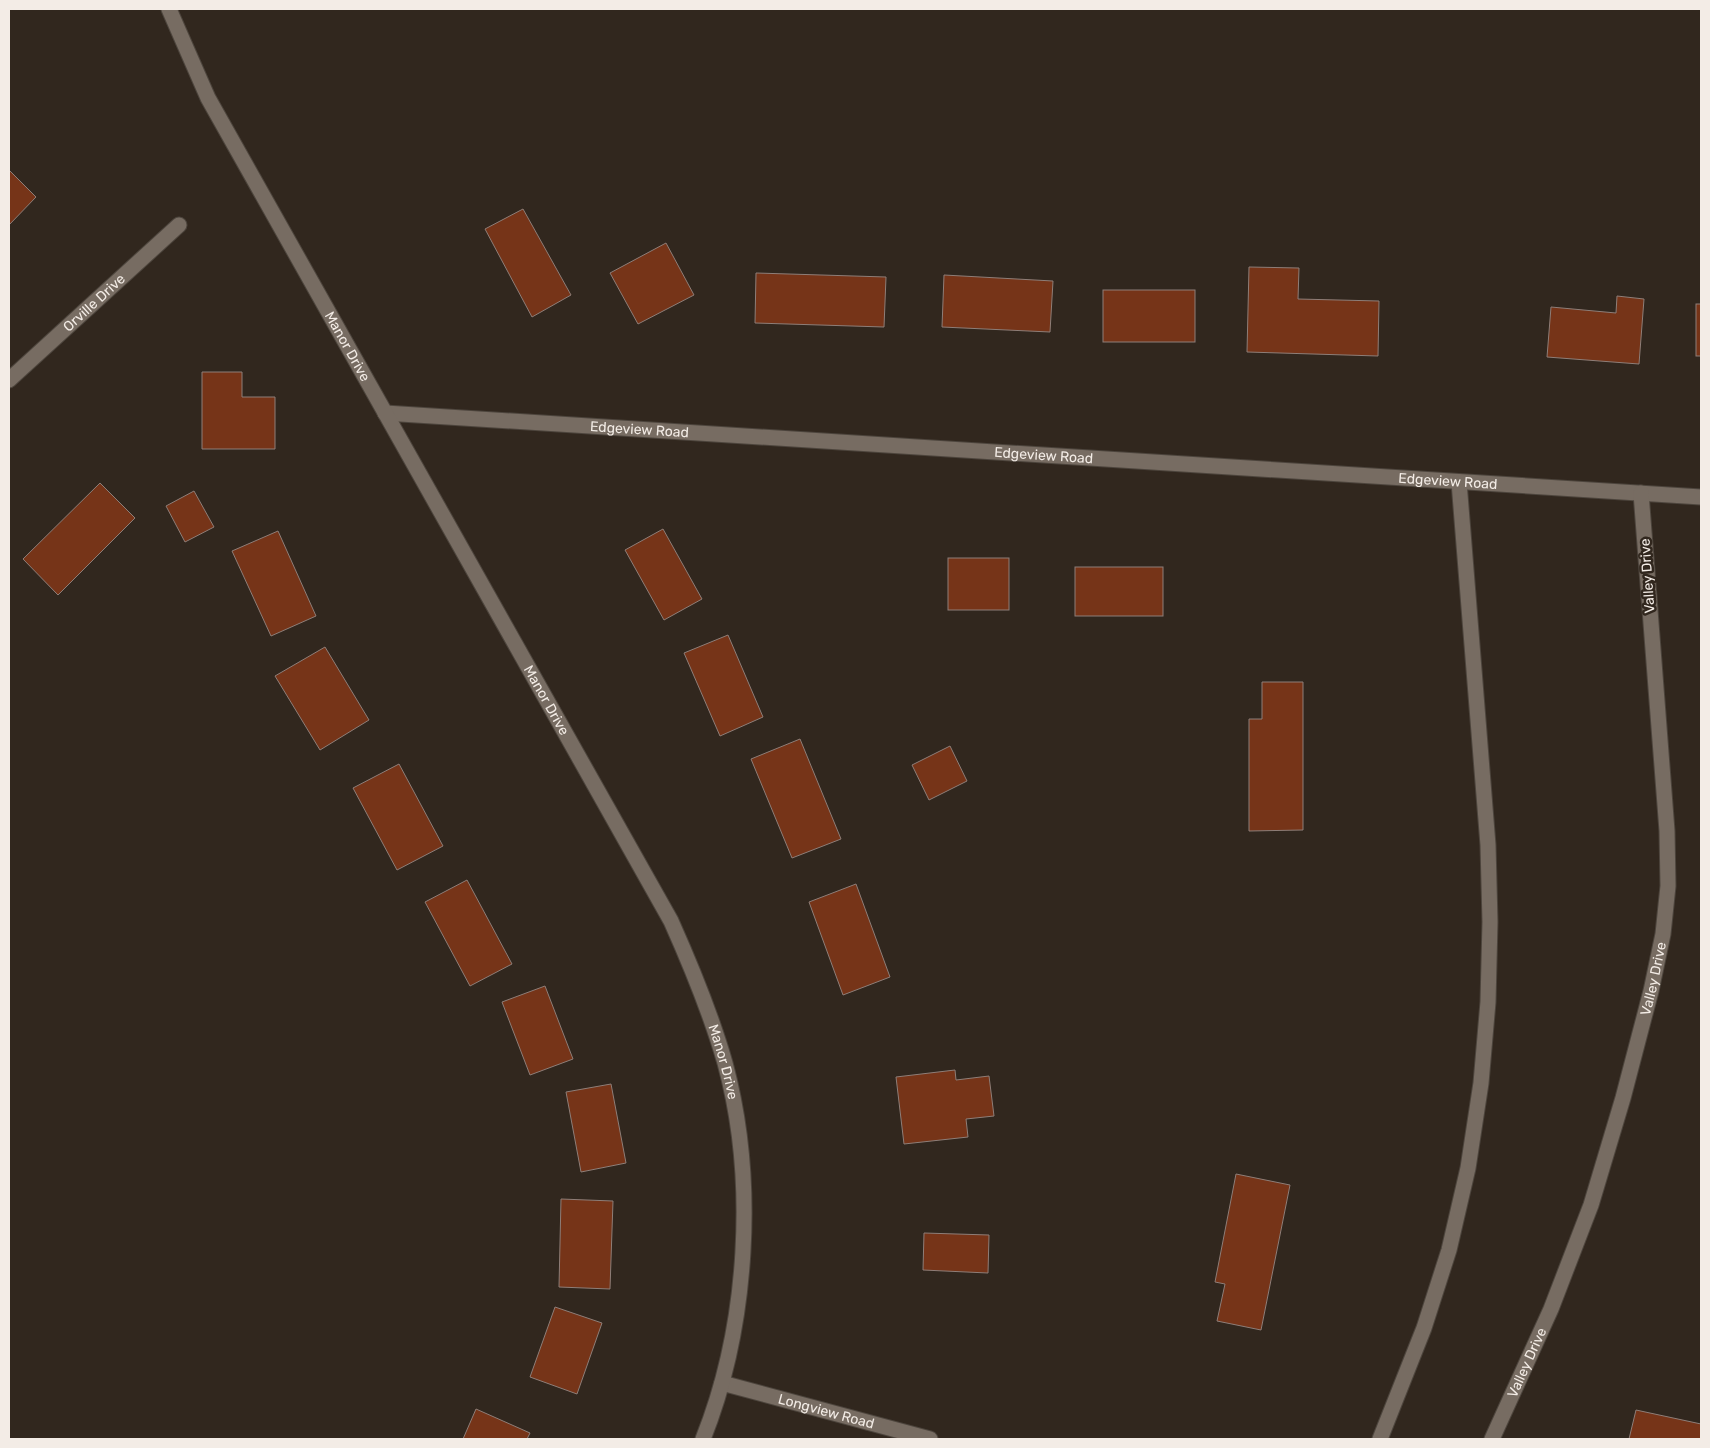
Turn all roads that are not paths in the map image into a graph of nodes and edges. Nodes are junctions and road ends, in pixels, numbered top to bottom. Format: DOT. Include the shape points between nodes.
graph roads {
  1 [pos="169,9"];
  2 [pos="179,225"];
  3 [pos="9,380"];
  4 [pos="385,413"];
  5 [pos="1459,482"];
  6 [pos="1640,493"];
  7 [pos="1701,497"];
  8 [pos="722,1383"];
  9 [pos="703,1439"];
  10 [pos="930,1439"];
  11 [pos="1380,1439"];
  12 [pos="1492,1439"];
  1 -- 4 [label="street, Manor Drive" via="208,98"];
  2 -- 3 [label="street, Orville Drive"];
  4 -- 5 [label="street, Edgeview Road"];
  4 -- 8 [label="street, Manor Drive" via="671,921 712,1021 736,1114 744,1204 739,1298"];
  5 -- 6 [label="street, Edgeview Road"];
  5 -- 11 [label="street" via="1488,845 1490,922 1483,1065 1468,1168 1450,1250 1424,1328"];
  6 -- 7 [label="street, Edgeview Road"];
  6 -- 12 [label="street, Valley Drive" via="1667,831 1668,886 1663,934 1623,1098 1591,1205 1551,1309"];
  8 -- 9 [label="street, Manor Drive"];
  8 -- 10 [label="street, Longview Road"];
}
